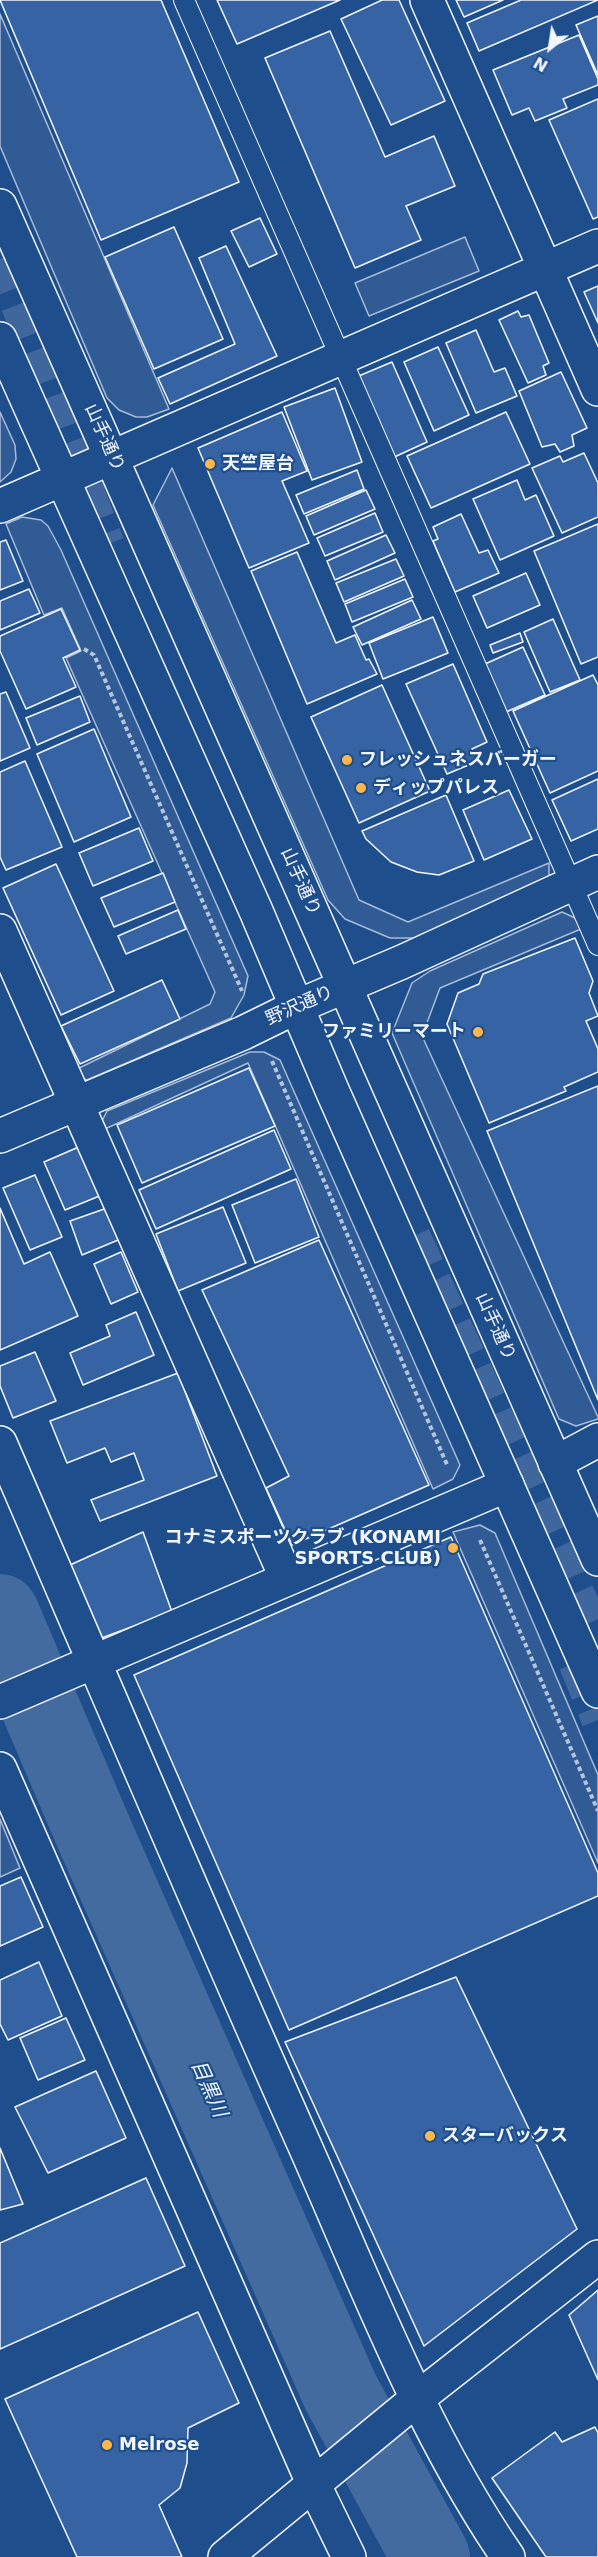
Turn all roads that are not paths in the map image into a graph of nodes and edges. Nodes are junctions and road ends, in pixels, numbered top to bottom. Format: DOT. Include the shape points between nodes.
graph roads {
  1 [pos="184,0"];
  2 [pos="427,0"];
  3 [pos="0,206"];
  4 [pos="598,246"];
  5 [pos="545,269"];
  6 [pos="0,339"];
  7 [pos="340,358"];
  8 [pos="598,389"];
  9 [pos="113,458"];
  10 [pos="61,480"];
  11 [pos="0,507"];
  12 [pos="584,878"];
  13 [pos="0,931"];
  14 [pos="598,945"];
  15 [pos="346,986"];
  16 [pos="296,1007"];
  17 [pos="78,1104"];
  18 [pos="0,1136"];
  19 [pos="598,1440"];
  20 [pos="0,1443"];
  21 [pos="555,1463"];
  22 [pos="507,1485"];
  23 [pos="598,1559"];
  24 [pos="286,1579"];
  25 [pos="87,1666"];
  26 [pos="598,1691"];
  27 [pos="0,1702"];
  28 [pos="0,1769"];
  29 [pos="598,2257"];
  30 [pos="412,2403"];
  31 [pos="320,2478"];
  32 [pos="225,2557"];
  33 [pos="349,2557"];
  34 [pos="508,2557"];
  1 -- 7 [label="lane"];
  2 -- 5 [label="street"];
  3 -- 9 [label="street, 山手通り"];
  4 -- 5 [label="street"];
  5 -- 7 [label="street"];
  5 -- 8 [label="street"];
  6 -- 10 [label="street"];
  7 -- 9 [label="street"];
  7 -- 12 [label="lane"];
  9 -- 10 [label="street"];
  9 -- 15 [label="street, 山手通り"];
  10 -- 11 [label="street"];
  10 -- 16 [label="street"];
  12 -- 14 [label="lane"];
  12 -- 15 [label="street, 野沢通り"];
  13 -- 17 [label="street"];
  15 -- 16 [label="street, 野沢通り"];
  15 -- 21 [label="street, 山手通り"];
  16 -- 17 [label="street, 野沢通り"];
  16 -- 22 [label="street"];
  17 -- 18 [label="street, 野沢通り"];
  17 -- 24 [label="street"];
  19 -- 21 [label="street"];
  20 -- 25 [label="street"];
  21 -- 23 [label="street, 山手通り"];
  22 -- 24 [label="street"];
  22 -- 26 [label="street"];
  24 -- 25 [label="street"];
  25 -- 27 [label="street"];
  25 -- 30 [label="street" via="226,1969"];
  28 -- 31 [label="street"];
  29 -- 30 [label="street"];
  30 -- 31 [label="street"];
  30 -- 34 [label="street"];
  31 -- 32 [label="street"];
  31 -- 33 [label="street"];
}
